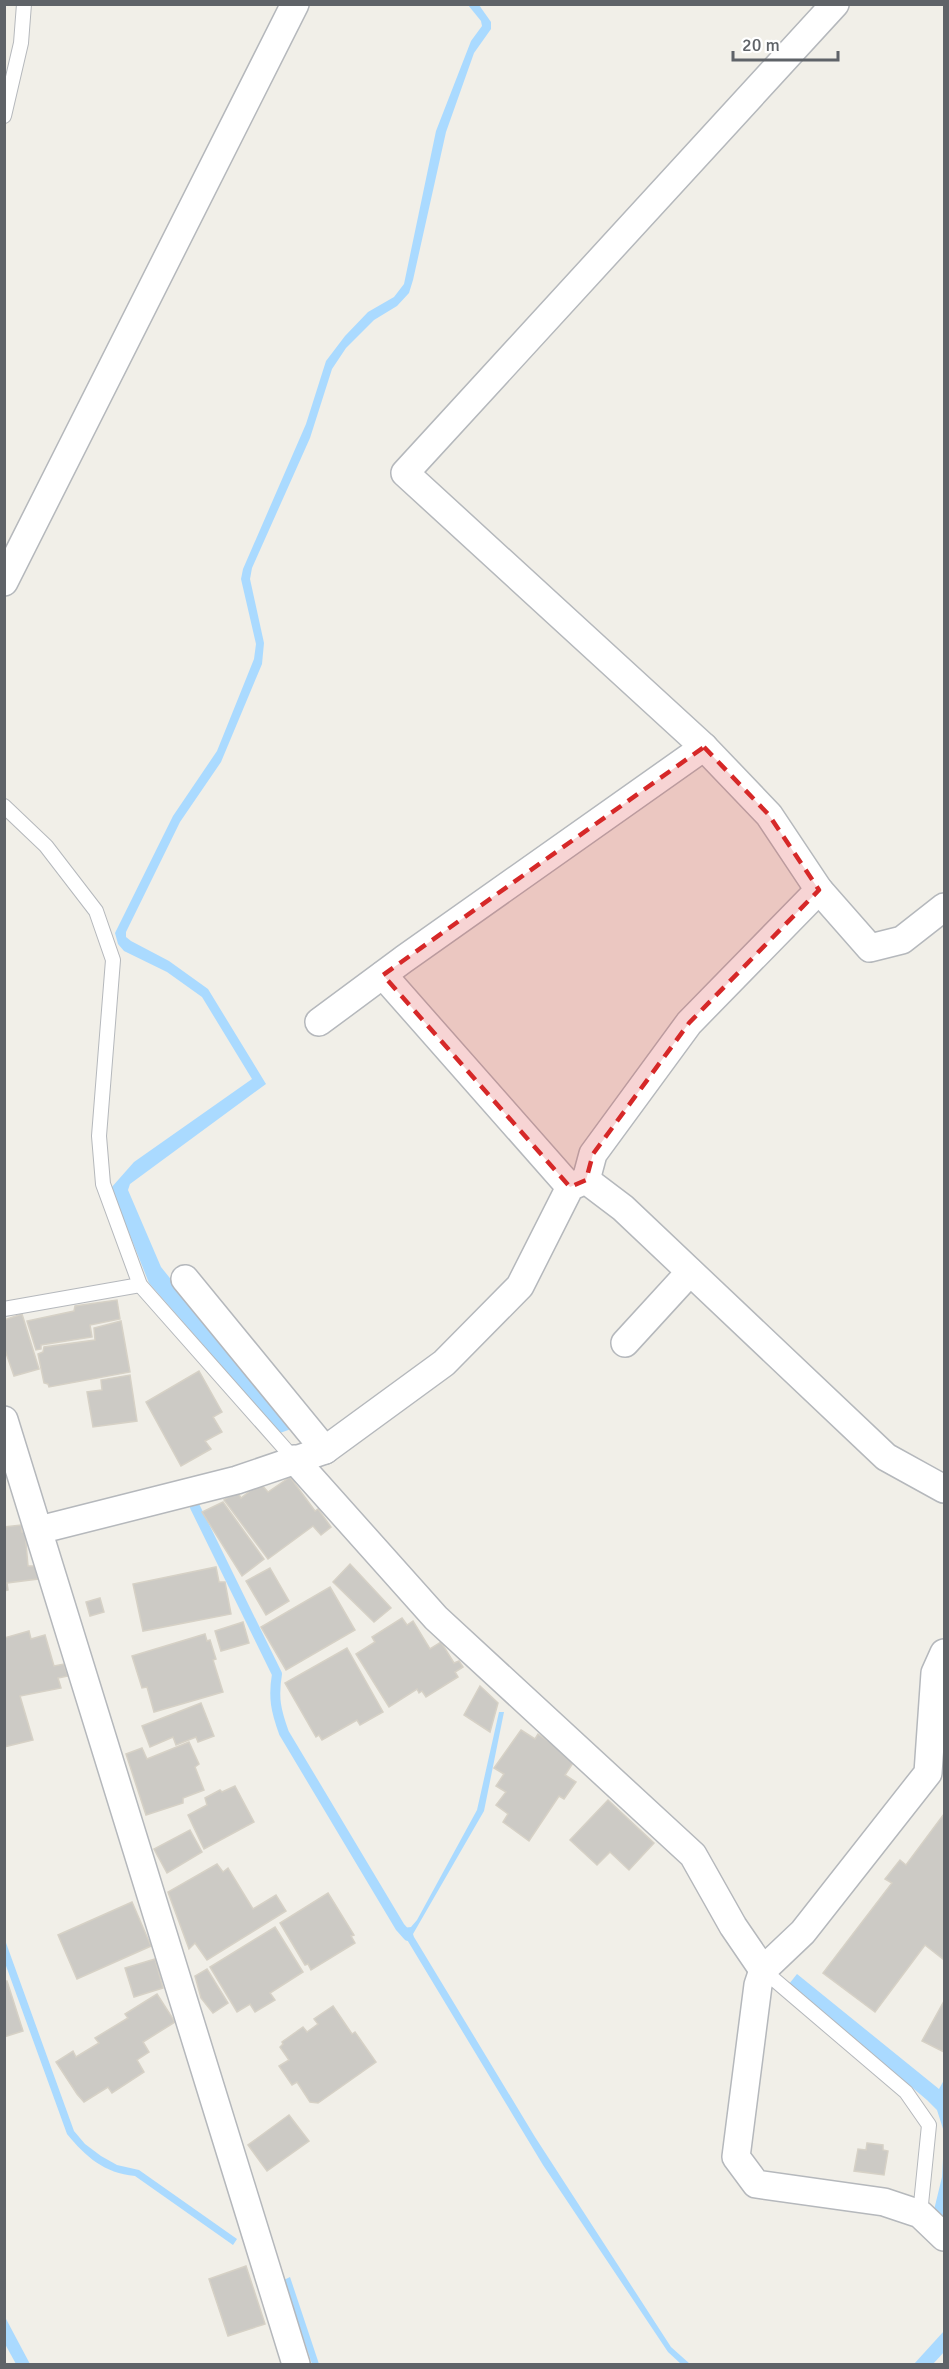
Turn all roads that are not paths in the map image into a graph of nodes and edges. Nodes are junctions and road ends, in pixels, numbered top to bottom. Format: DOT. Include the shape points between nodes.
graph roads {
  1 [pos="24,4"];
  2 [pos="295,4"];
  3 [pos="835,4"];
  4 [pos="4,116"];
  5 [pos="4,582"];
  6 [pos="704,747"];
  7 [pos="4,806"];
  8 [pos="819,890"];
  9 [pos="945,907"];
  10 [pos="383,975"];
  11 [pos="319,1022"];
  12 [pos="578,1184"];
  13 [pos="690,1272"];
  14 [pos="185,1279"];
  15 [pos="140,1285"];
  16 [pos="4,1309"];
  17 [pos="625,1343"];
  18 [pos="4,1420"];
  19 [pos="325,1450"];
  20 [pos="294,1459"];
  21 [pos="945,1489"];
  22 [pos="39,1530"];
  23 [pos="945,1653"];
  24 [pos="763,1970"];
  25 [pos="920,2214"];
  26 [pos="945,2238"];
  27 [pos="296,2364"];
  1 -- 4 [label="lane" via="21,43"];
  2 -- 5 [label="street"];
  3 -- 6 [label="street" via="405,473"];
  6 -- 8 [label="street" via="769,815"];
  6 -- 10 [label="street"];
  7 -- 15 [label="lane" via="46,846 96,911 113,960 99,1136 103,1184"];
  8 -- 9 [label="street" via="870,948 902,940"];
  8 -- 12 [label="street" via="689,1023 593,1154"];
  10 -- 11 [label="street"];
  10 -- 12 [label="street"];
  12 -- 13 [label="street" via="623,1208"];
  12 -- 19 [label="street" via="520,1286 444,1363"];
  13 -- 17 [label="street"];
  13 -- 21 [label="street" via="886,1457"];
  14 -- 19 [label="street"];
  15 -- 16 [label="lane"];
  15 -- 20 [label="lane"];
  18 -- 22 [label="street"];
  19 -- 20 [label="street"];
  20 -- 22 [label="street" via="237,1480"];
  20 -- 24 [label="street" via="436,1618 693,1855"];
  22 -- 27 [label="street"];
  23 -- 24 [label="street" via="935,1672 928,1773 803,1932"];
  24 -- 25 [label="lane" via="906,2092 929,2125"];
  24 -- 25 [label="street" via="736,2157 756,2184 884,2202"];
  25 -- 26 [label="street"];
}
